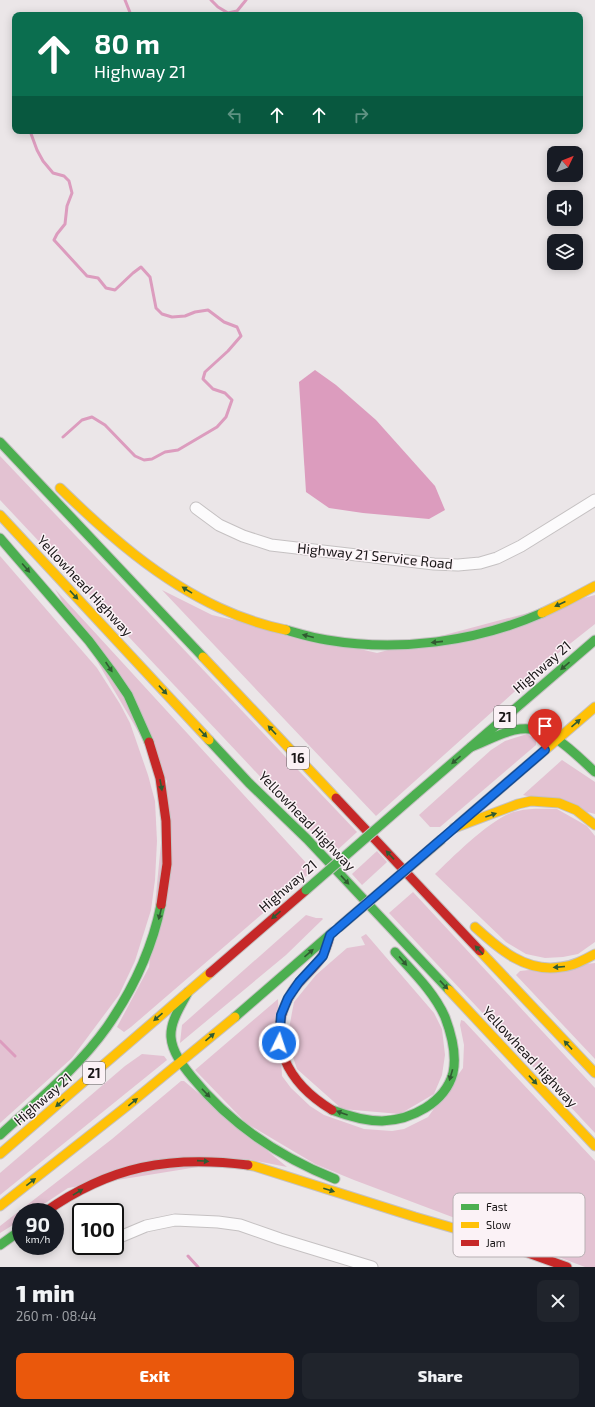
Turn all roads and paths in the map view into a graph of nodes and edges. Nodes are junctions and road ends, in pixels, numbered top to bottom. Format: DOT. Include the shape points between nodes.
graph roads {
  1 [pos="0,442"];
  2 [pos="53,481"];
  3 [pos="595,500"];
  4 [pos="196,508"];
  5 [pos="0,515"];
  6 [pos="0,538"];
  7 [pos="595,586"];
  8 [pos="595,640"];
  9 [pos="595,707"];
  10 [pos="556,740"];
  11 [pos="471,747"];
  12 [pos="595,772"];
  13 [pos="249,782"];
  14 [pos="595,825"];
  15 [pos="454,828"];
  16 [pos="337,884"];
  17 [pos="422,889"];
  18 [pos="435,892"];
  19 [pos="352,902"];
  20 [pos="368,920"];
  21 [pos="470,922"];
  22 [pos="330,935"];
  23 [pos="388,944"];
  24 [pos="595,954"];
  25 [pos="188,992"];
  26 [pos="181,1063"];
  27 [pos="595,1073"];
  28 [pos="0,1135"];
  29 [pos="595,1146"];
  30 [pos="0,1154"];
  31 [pos="342,1182"];
  32 [pos="387,1198"];
  33 [pos="60,1203"];
  34 [pos="0,1206"];
  35 [pos="453,1225"];
  36 [pos="453,1227"];
  37 [pos="124,1235"];
  38 [pos="12,1236"];
  39 [pos="0,1245"];
  40 [pos="540,1257"];
  41 [pos="372,1267"];
  42 [pos="567,1267"];
  17 -- 1 [label="main road, 16, one-way"];
  7 -- 2 [label="main road, one-way" via="533,617 445,641 378,645 326,640 256,622 200,598 159,572 124,545"];
  3 -- 4 [label="street, Highway 21 Service Road" via="497,558 458,565 272,545 219,525"];
  5 -- 13 [label="main road, Yellowhead Highway, one-way"];
  6 -- 28 [label="main road, one-way" via="82,632 128,696 152,749 160,778 168,843 166,880 160,914 148,953 134,985 107,1027 88,1050"];
  8 -- 11 [label="main road, Highway 21 / 21, one-way"];
  10 -- 9 [label="main road, one-way"];
  10 -- 11 [label="main road" via="534,729 520,729"];
  10 -- 12 [label="main road"];
  10 -- 15 [label="main road"];
  11 -- 25 [label="main road, Highway 21 / 21, one-way, bridge"];
  13 -- 16 [label="main road"];
  13 -- 29 [label="main road, Yellowhead Highway, one-way" via="307,839"];
  15 -- 14 [label="main road, one-way" via="531,801 559,803 576,810"];
  15 -- 22 [label="main road, bridge"];
  17 -- 18 [label="main road"];
  27 -- 17 [label="main road, 16, one-way"];
  19 -- 20 [label="main road"];
  24 -- 21 [label="main road, one-way" via="568,966 533,967 493,945"];
  23 -- 22 [label="main road, one-way" via="441,1009 448,1027 454,1063 451,1078 442,1093 425,1108 396,1120 372,1121 358,1119 320,1102 299,1083 281,1054 281,1015 299,982 323,956"];
  26 -- 22 [label="main road, one-way"];
  25 -- 26 [label="main road" via="174,1019 171,1038"];
  25 -- 30 [label="main road, Highway 21 / 21, one-way"];
  26 -- 31 [label="main road, one-way" via="212,1100 246,1128 294,1161"];
  34 -- 26 [label="main road, one-way"];
  32 -- 35 [label="main road"];
  33 -- 36 [label="main road, one-way" via="106,1178 148,1166 192,1161 254,1166"];
  37 -- 41 [label="street" via="146,1226 175,1220 218,1222 240,1225"];
  38 -- 39 [label="main road"];
  40 -- 42 [label="main road"];
}
